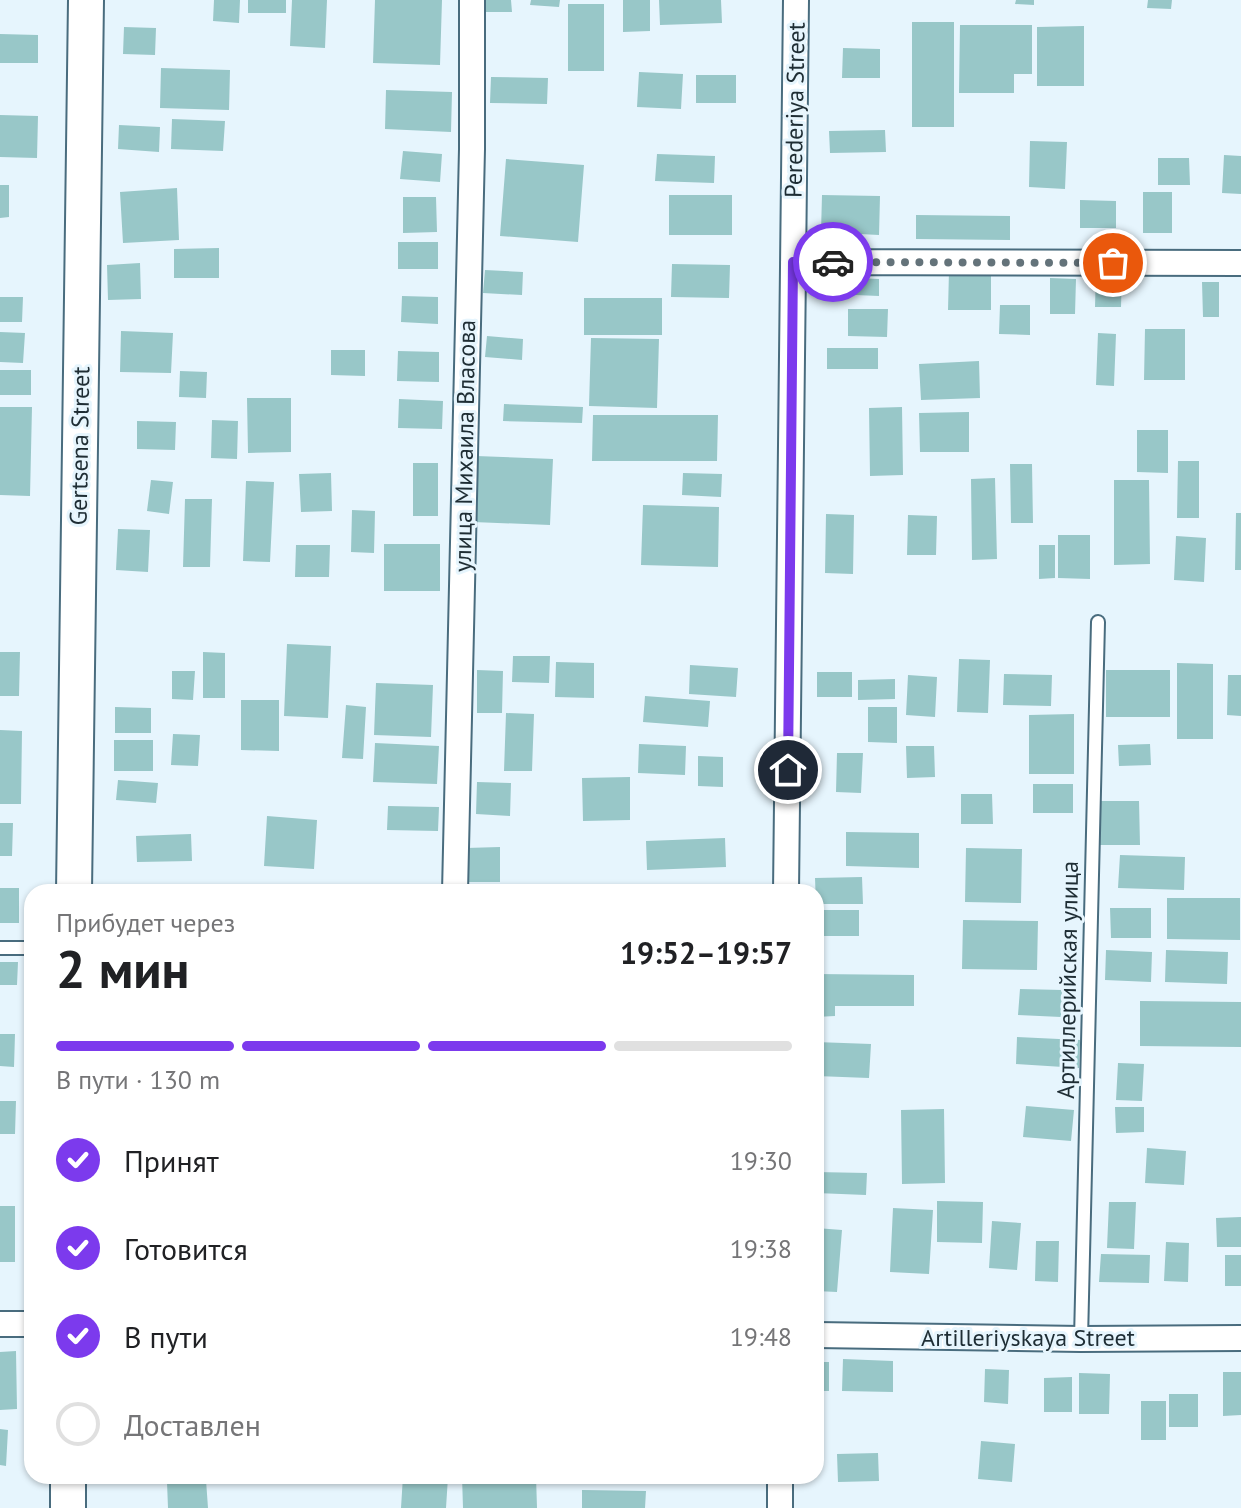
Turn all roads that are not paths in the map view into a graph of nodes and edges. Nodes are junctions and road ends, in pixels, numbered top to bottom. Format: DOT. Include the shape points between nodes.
graph roads {
  1 [pos="86,0"];
  2 [pos="472,0"];
  3 [pos="796,0"];
  4 [pos="793,262"];
  5 [pos="1241,263"];
  6 [pos="1098,622"];
  7 [pos="74,884"];
  8 [pos="455,884"];
  9 [pos="786,884"];
  10 [pos="0,948"];
  11 [pos="24,948"];
  12 [pos="0,1324"];
  13 [pos="24,1324"];
  14 [pos="824,1335"];
  15 [pos="1241,1338"];
  16 [pos="1081,1339"];
  17 [pos="68,1484"];
  18 [pos="780,1484"];
  19 [pos="68,1508"];
  20 [pos="780,1508"];
  1 -- 7 [label="street, Gertsena Street"];
  2 -- 8 [label="street, улица Михаила Власова"];
  3 -- 4 [label="street, Perederiya Street"];
  4 -- 5 [label="street"];
  4 -- 9 [label="street, Perederiya Street"];
  6 -- 16 [label="lane, Артиллерийская улица"];
  10 -- 11 [label="lane"];
  12 -- 13 [label="street"];
  14 -- 16 [label="street, Artilleriyskaya Street"];
  15 -- 16 [label="street, Artilleriyskaya Street"];
  17 -- 19 [label="street"];
  18 -- 20 [label="street"];
}
